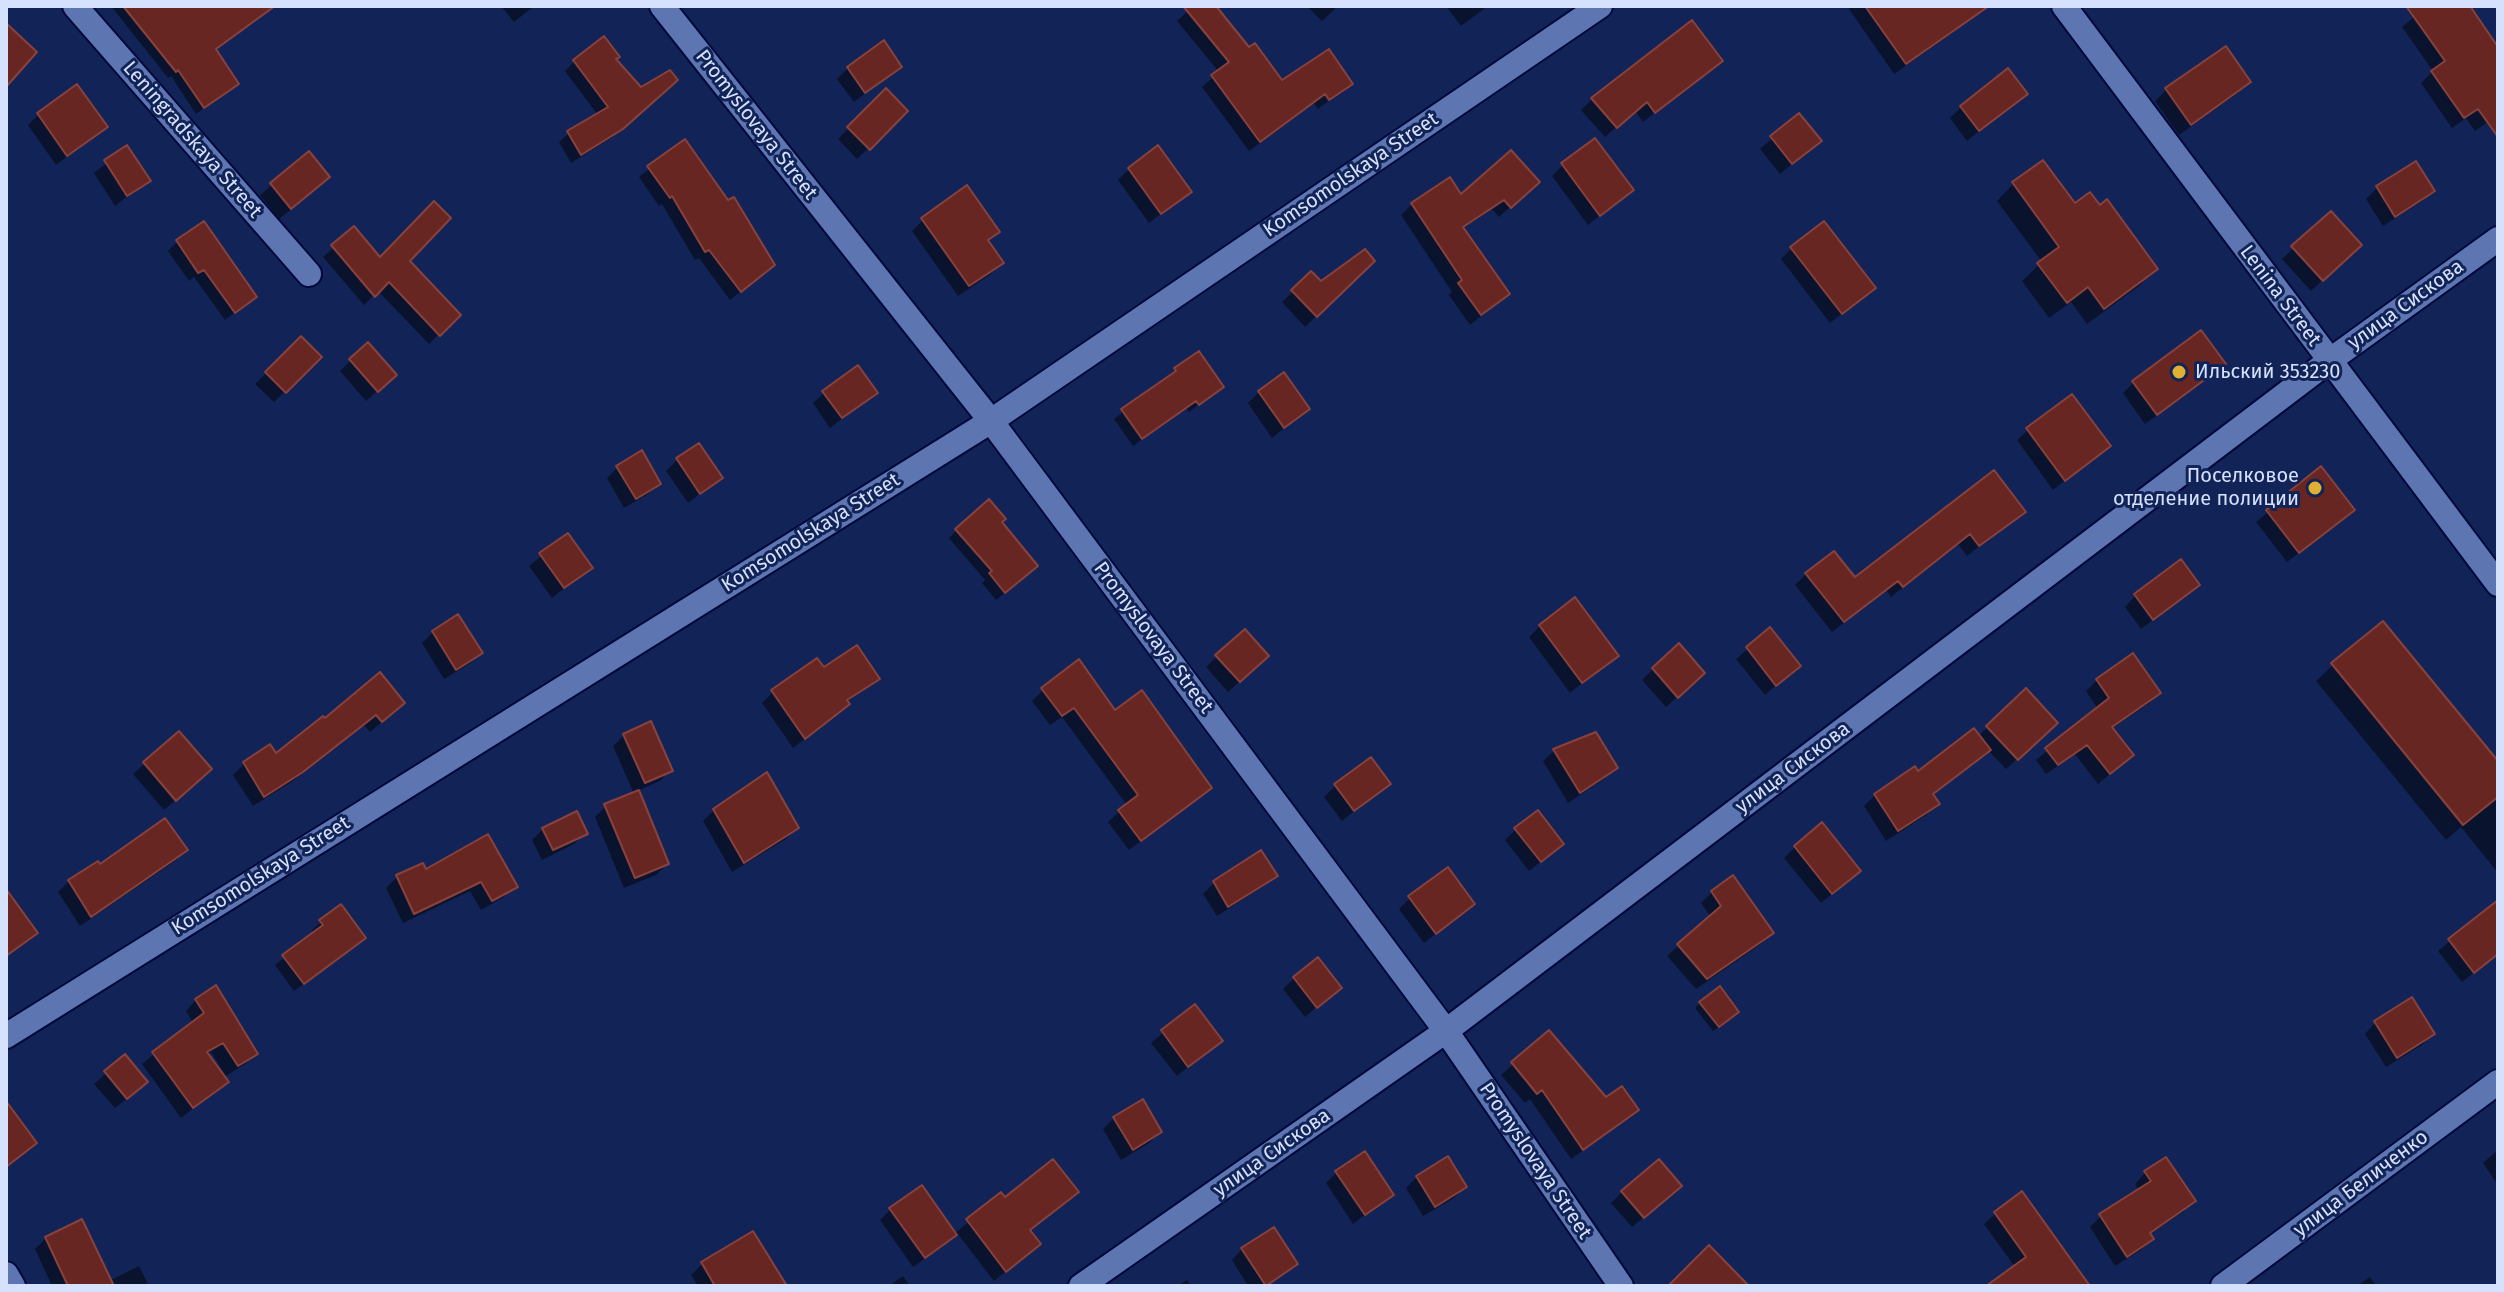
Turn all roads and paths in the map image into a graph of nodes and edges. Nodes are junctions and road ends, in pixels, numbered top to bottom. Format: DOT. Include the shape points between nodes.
graph roads {
  1 [pos="75,6"];
  2 [pos="662,6"];
  3 [pos="1600,6"];
  4 [pos="2064,6"];
  5 [pos="2498,239"];
  6 [pos="309,274"];
  7 [pos="2329,361"];
  8 [pos="991,421"];
  9 [pos="2498,584"];
  10 [pos="1446,1031"];
  11 [pos="6,1036"];
  12 [pos="2498,1082"];
  13 [pos="6,1274"];
  14 [pos="13,1286"];
  15 [pos="1081,1286"];
  16 [pos="1621,1286"];
  17 [pos="2223,1286"];
  1 -- 6 [label="street, Leningradskaya Street"];
  2 -- 8 [label="street, Promyslovaya Street"];
  3 -- 8 [label="street, Komsomolskaya Street"];
  4 -- 7 [label="street, Lenina Street"];
  5 -- 7 [label="street, улица Сискова"];
  7 -- 9 [label="street, Lenina Street"];
  7 -- 10 [label="street, улица Сискова"];
  8 -- 10 [label="street, Promyslovaya Street"];
  8 -- 11 [label="street, Komsomolskaya Street"];
  10 -- 15 [label="street, улица Сискова"];
  10 -- 16 [label="street, Promyslovaya Street"];
  12 -- 17 [label="street, улица Беличенко"];
  13 -- 14 [label="street"];
}
